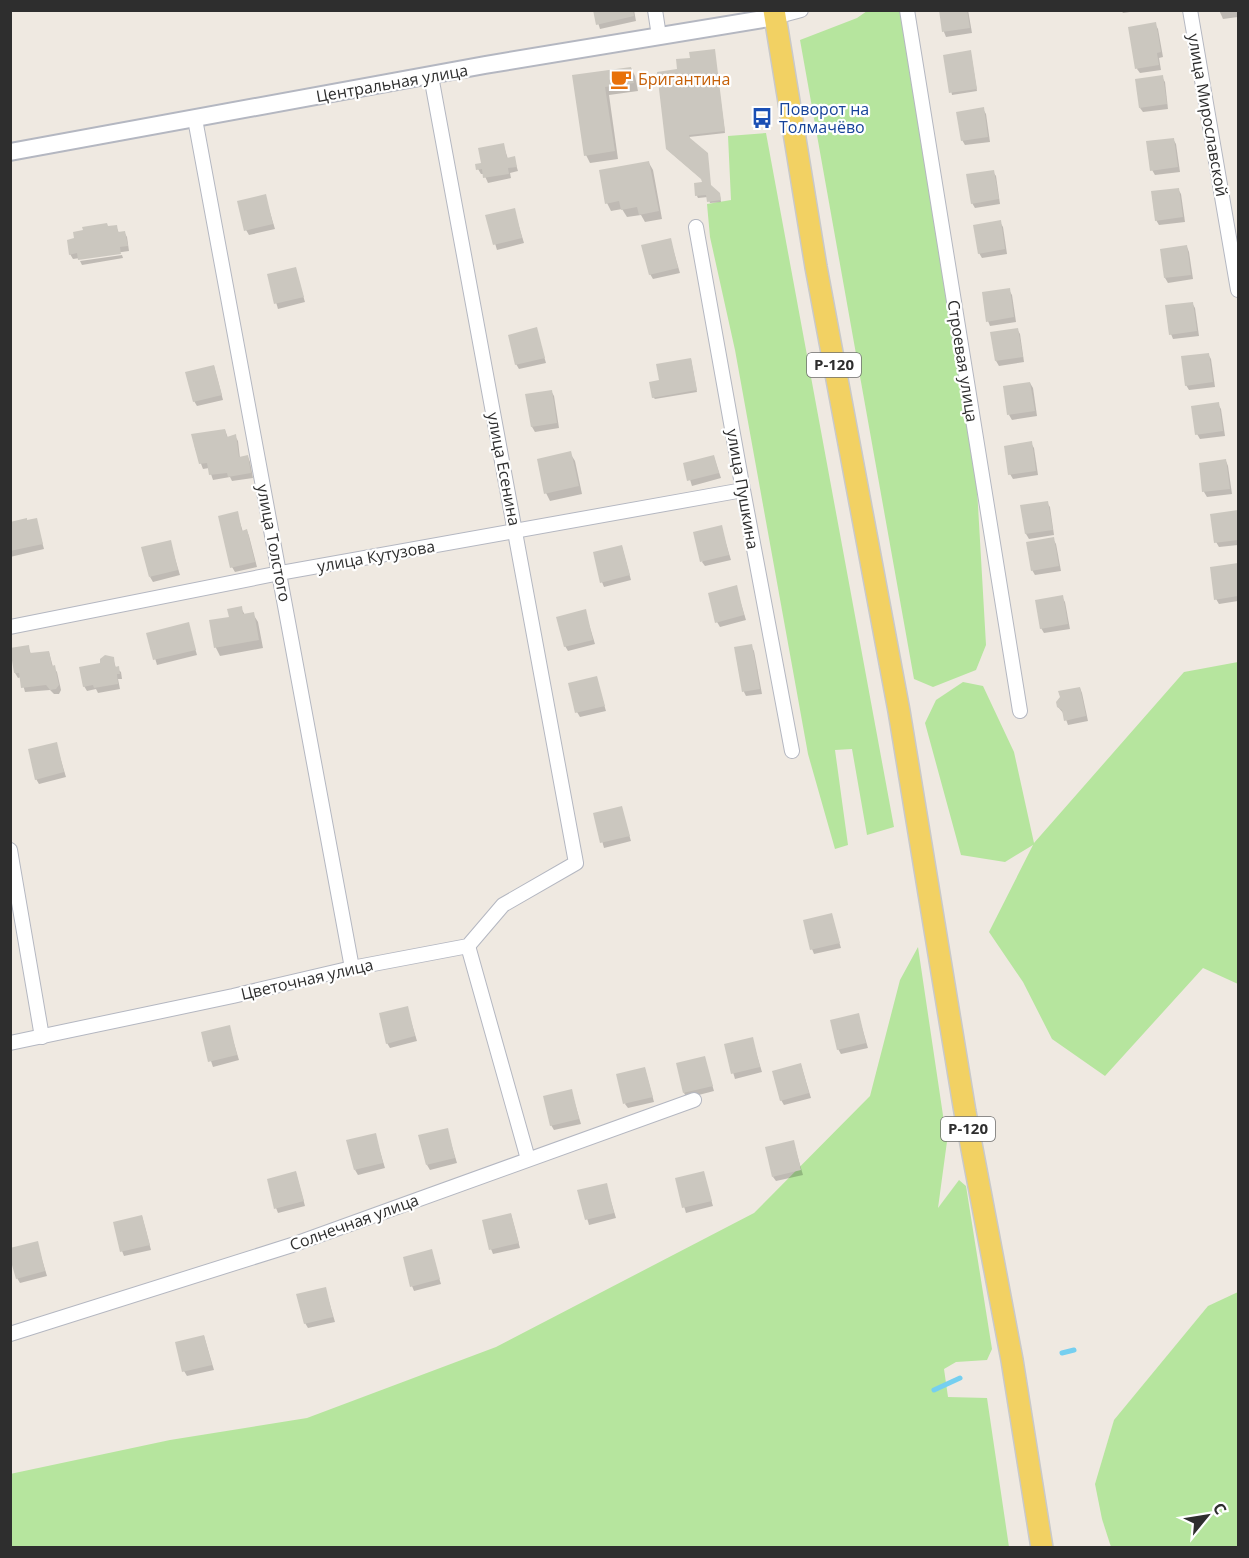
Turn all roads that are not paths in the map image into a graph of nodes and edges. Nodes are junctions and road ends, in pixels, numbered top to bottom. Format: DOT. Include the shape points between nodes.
graph roads {
  1 [pos="655,10"];
  2 [pos="801,10"];
  3 [pos="907,10"];
  4 [pos="1190,10"];
  5 [pos="774,14"];
  6 [pos="659,36"];
  7 [pos="431,76"];
  8 [pos="195,119"];
  9 [pos="10,152"];
  10 [pos="696,227"];
  11 [pos="1239,290"];
  12 [pos="743,490"];
  13 [pos="516,532"];
  14 [pos="280,573"];
  15 [pos="10,627"];
  16 [pos="1020,711"];
  17 [pos="792,751"];
  18 [pos="10,850"];
  19 [pos="468,946"];
  20 [pos="352,968"];
  21 [pos="42,1037"];
  22 [pos="10,1043"];
  23 [pos="694,1100"];
  24 [pos="528,1160"];
  25 [pos="10,1334"];
  26 [pos="1042,1548"];
  1 -- 6 [label="street"];
  2 -- 5 [label="street"];
  3 -- 16 [label="street, Строевая улица"];
  4 -- 11 [label="street, улица Мирославской"];
  5 -- 6 [label="street, Центральная улица"];
  5 -- 26 [label="main road, Р-120" via="816,267 901,722"];
  6 -- 7 [label="street, Центральная улица"];
  7 -- 8 [label="street, Центральная улица"];
  7 -- 13 [label="street, улица Есенина"];
  8 -- 9 [label="street, Центральная улица"];
  8 -- 14 [label="street, улица Толстого"];
  10 -- 12 [label="street, улица Пушкина"];
  12 -- 13 [label="street, улица Кутузова"];
  12 -- 17 [label="street, улица Пушкина"];
  13 -- 14 [label="street, улица Кутузова"];
  13 -- 19 [label="street, улица Есенина" via="576,863 503,906"];
  14 -- 15 [label="street, улица Кутузова"];
  14 -- 20 [label="street, улица Толстого"];
  18 -- 21 [label="street"];
  19 -- 20 [label="street, Цветочная улица"];
  19 -- 24 [label="street"];
  20 -- 21 [label="street, Цветочная улица"];
  21 -- 22 [label="street, Цветочная улица"];
  23 -- 24 [label="street, Солнечная улица"];
  24 -- 25 [label="street, Солнечная улица" via="292,1245"];
}
